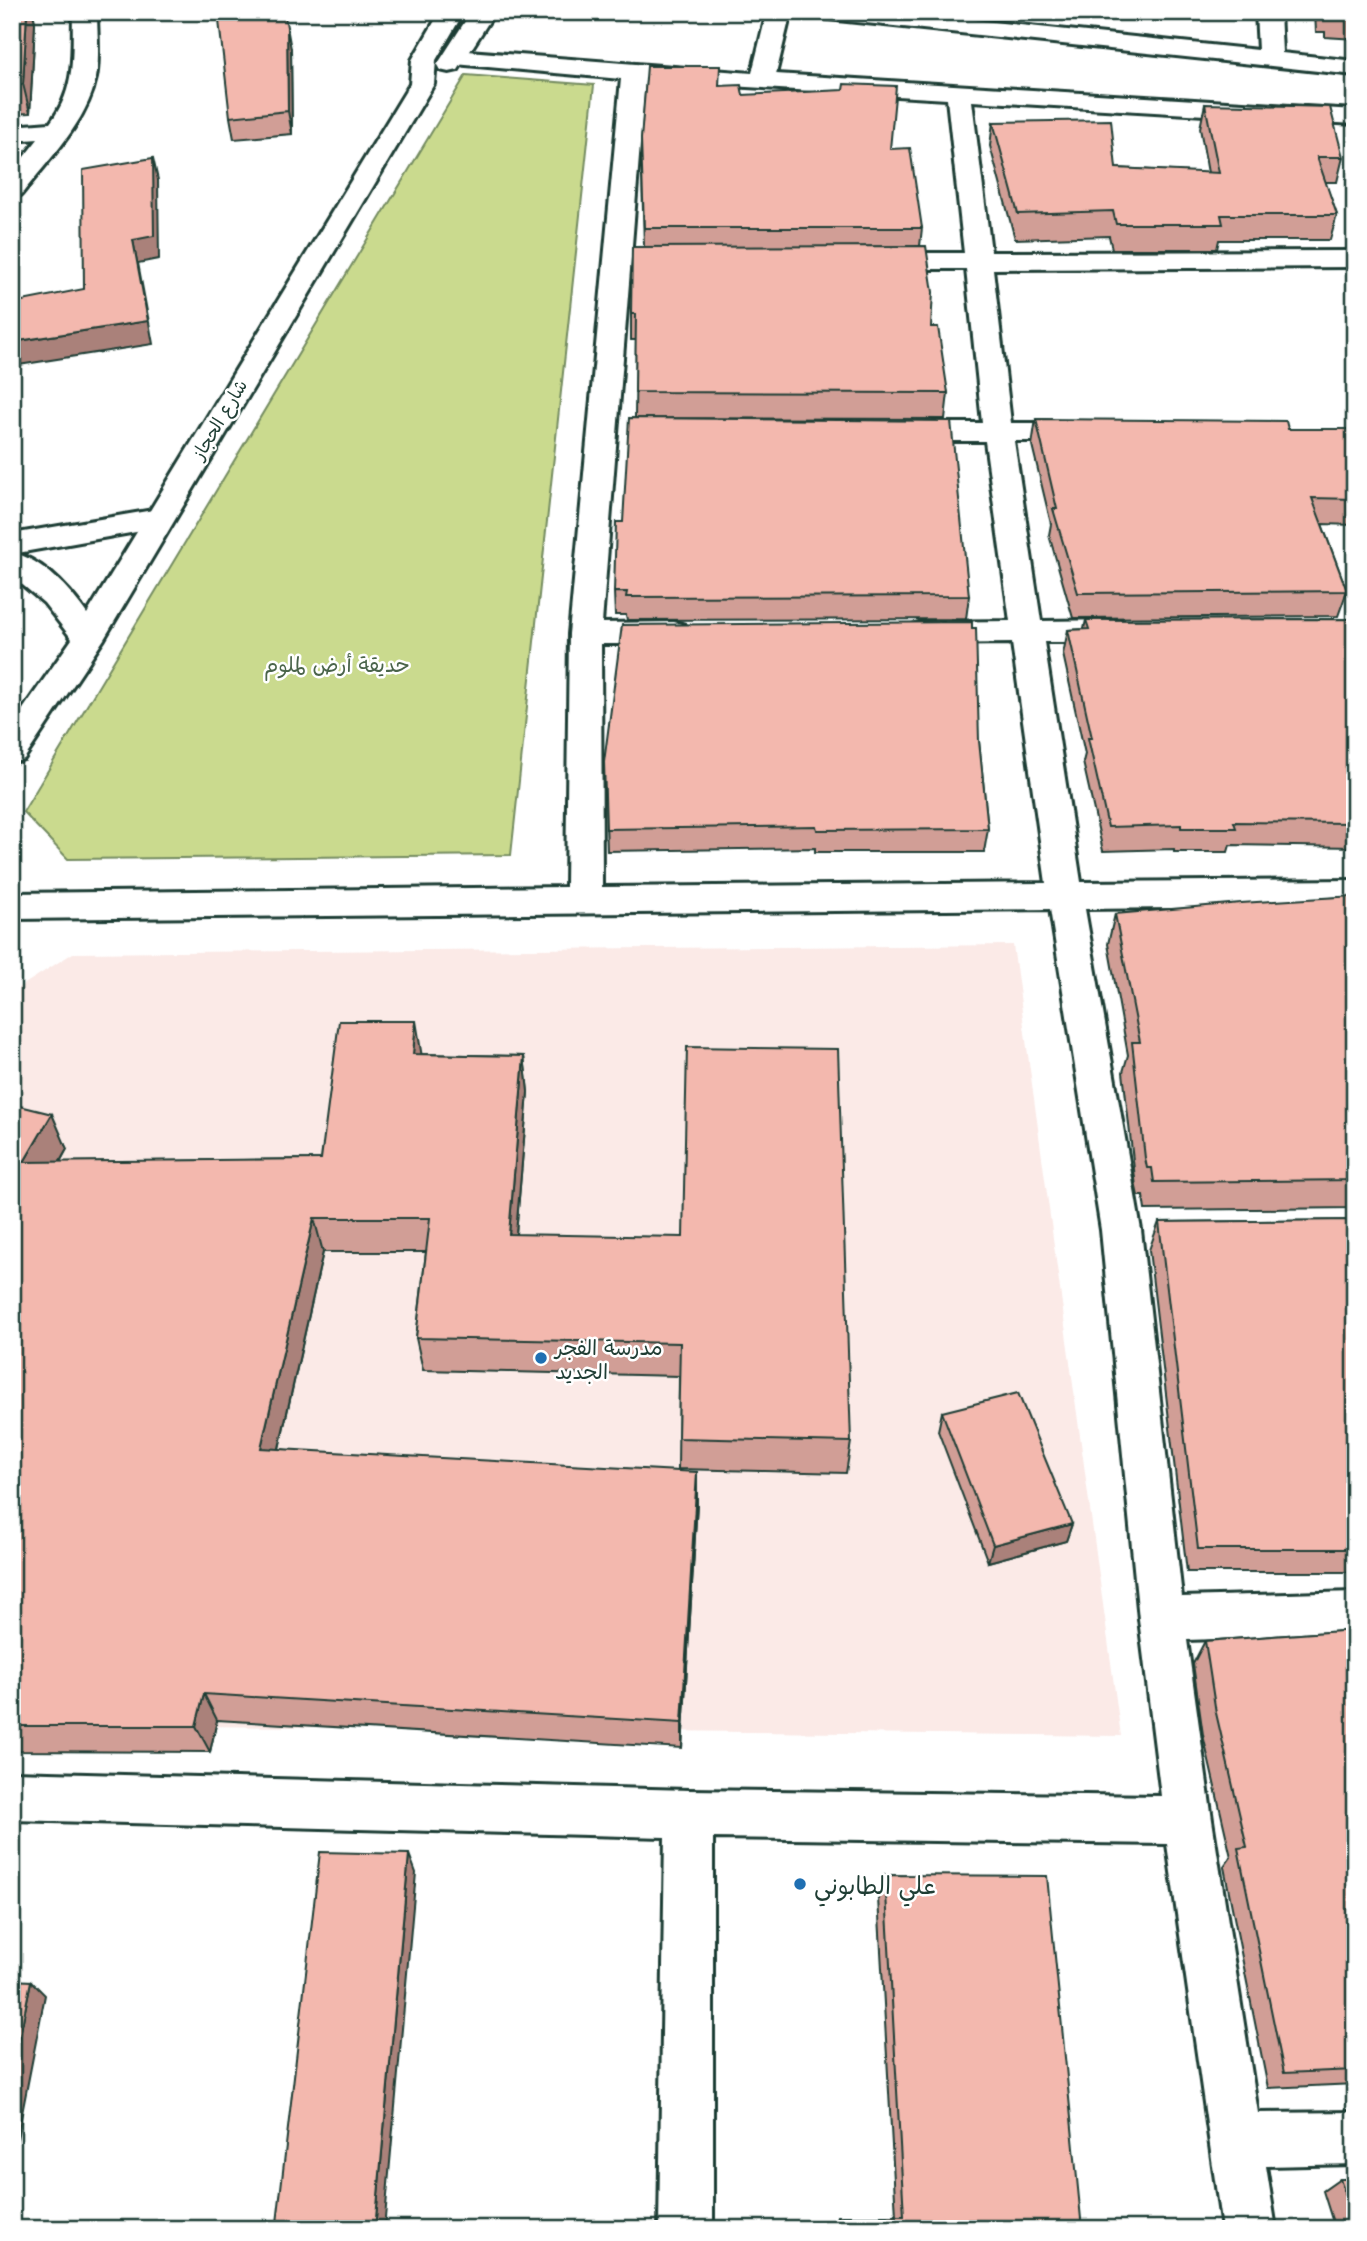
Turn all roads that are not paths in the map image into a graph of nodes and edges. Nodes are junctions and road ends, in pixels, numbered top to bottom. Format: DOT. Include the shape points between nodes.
graph roads {
  1 [pos="85,12"];
  2 [pos="452,12"];
  3 [pos="483,12"];
  4 [pos="779,12"];
  5 [pos="828,12"];
  6 [pos="1268,12"];
  7 [pos="455,57"];
  8 [pos="1270,59"];
  9 [pos="1355,68"];
  10 [pos="634,73"];
  11 [pos="762,80"];
  12 [pos="422,84"];
  13 [pos="959,93"];
  14 [pos="1355,117"];
  15 [pos="61,129"];
  16 [pos="12,134"];
  17 [pos="12,190"];
  18 [pos="1355,259"];
  19 [pos="847,261"];
  20 [pos="977,261"];
  21 [pos="875,432"];
  22 [pos="1108,432"];
  23 [pos="998,433"];
  24 [pos="159,519"];
  25 [pos="12,544"];
  26 [pos="12,562"];
  27 [pos="1151,631"];
  28 [pos="1029,632"];
  29 [pos="710,633"];
  30 [pos="890,633"];
  31 [pos="585,634"];
  32 [pos="88,639"];
  33 [pos="12,751"];
  34 [pos="1355,893"];
  35 [pos="1065,894"];
  36 [pos="584,902"];
  37 [pos="12,906"];
  38 [pos="1162,1229"];
  39 [pos="1121,1230"];
  40 [pos="1355,1613"];
  41 [pos="1162,1619"];
  42 [pos="12,1796"];
  43 [pos="689,1814"];
  44 [pos="1188,1820"];
  45 [pos="1355,2137"];
  46 [pos="1234,2140"];
  47 [pos="686,2229"];
  48 [pos="1249,2229"];
  1 -- 15 [label="street" via="84,76 75,107"];
  2 -- 12 [label="street, شارع الحجاز" via="425,60"];
  3 -- 7 [label="street, شارع الحجاز"];
  4 -- 11 [label="street"];
  5 -- 8 [label="street"];
  6 -- 8 [label="street"];
  7 -- 10 [label="street"];
  7 -- 12 [label="street, شارع الحجاز" via="446,70"];
  8 -- 9 [label="street"];
  10 -- 11 [label="street"];
  10 -- 31 [label="street" via="631,262 615,430"];
  11 -- 13 [label="street"];
  12 -- 24 [label="street, شارع الحجاز"];
  13 -- 14 [label="street"];
  13 -- 20 [label="street"];
  15 -- 16 [label="street"];
  15 -- 17 [label="street"];
  18 -- 20 [label="street"];
  19 -- 20 [label="street"];
  20 -- 23 [label="street"];
  21 -- 23 [label="street"];
  22 -- 23 [label="street"];
  23 -- 28 [label="street"];
  24 -- 25 [label="street"];
  24 -- 32 [label="street, شارع الحجاز"];
  26 -- 32 [label="street" via="64,602"];
  27 -- 28 [label="street"];
  28 -- 30 [label="street"];
  28 -- 35 [label="street"];
  29 -- 31 [label="street"];
  31 -- 36 [label="street"];
  32 -- 33 [label="street, شارع الحجاز"];
  34 -- 35 [label="street"];
  35 -- 36 [label="street"];
  35 -- 39 [label="street"];
  36 -- 37 [label="street"];
  38 -- 39 [label="street"];
  39 -- 41 [label="street"];
  40 -- 41 [label="street"];
  41 -- 44 [label="street"];
  42 -- 43 [label="street"];
  43 -- 44 [label="street"];
  43 -- 47 [label="street"];
  44 -- 46 [label="street"];
  45 -- 46 [label="street"];
  46 -- 48 [label="street"];
}
